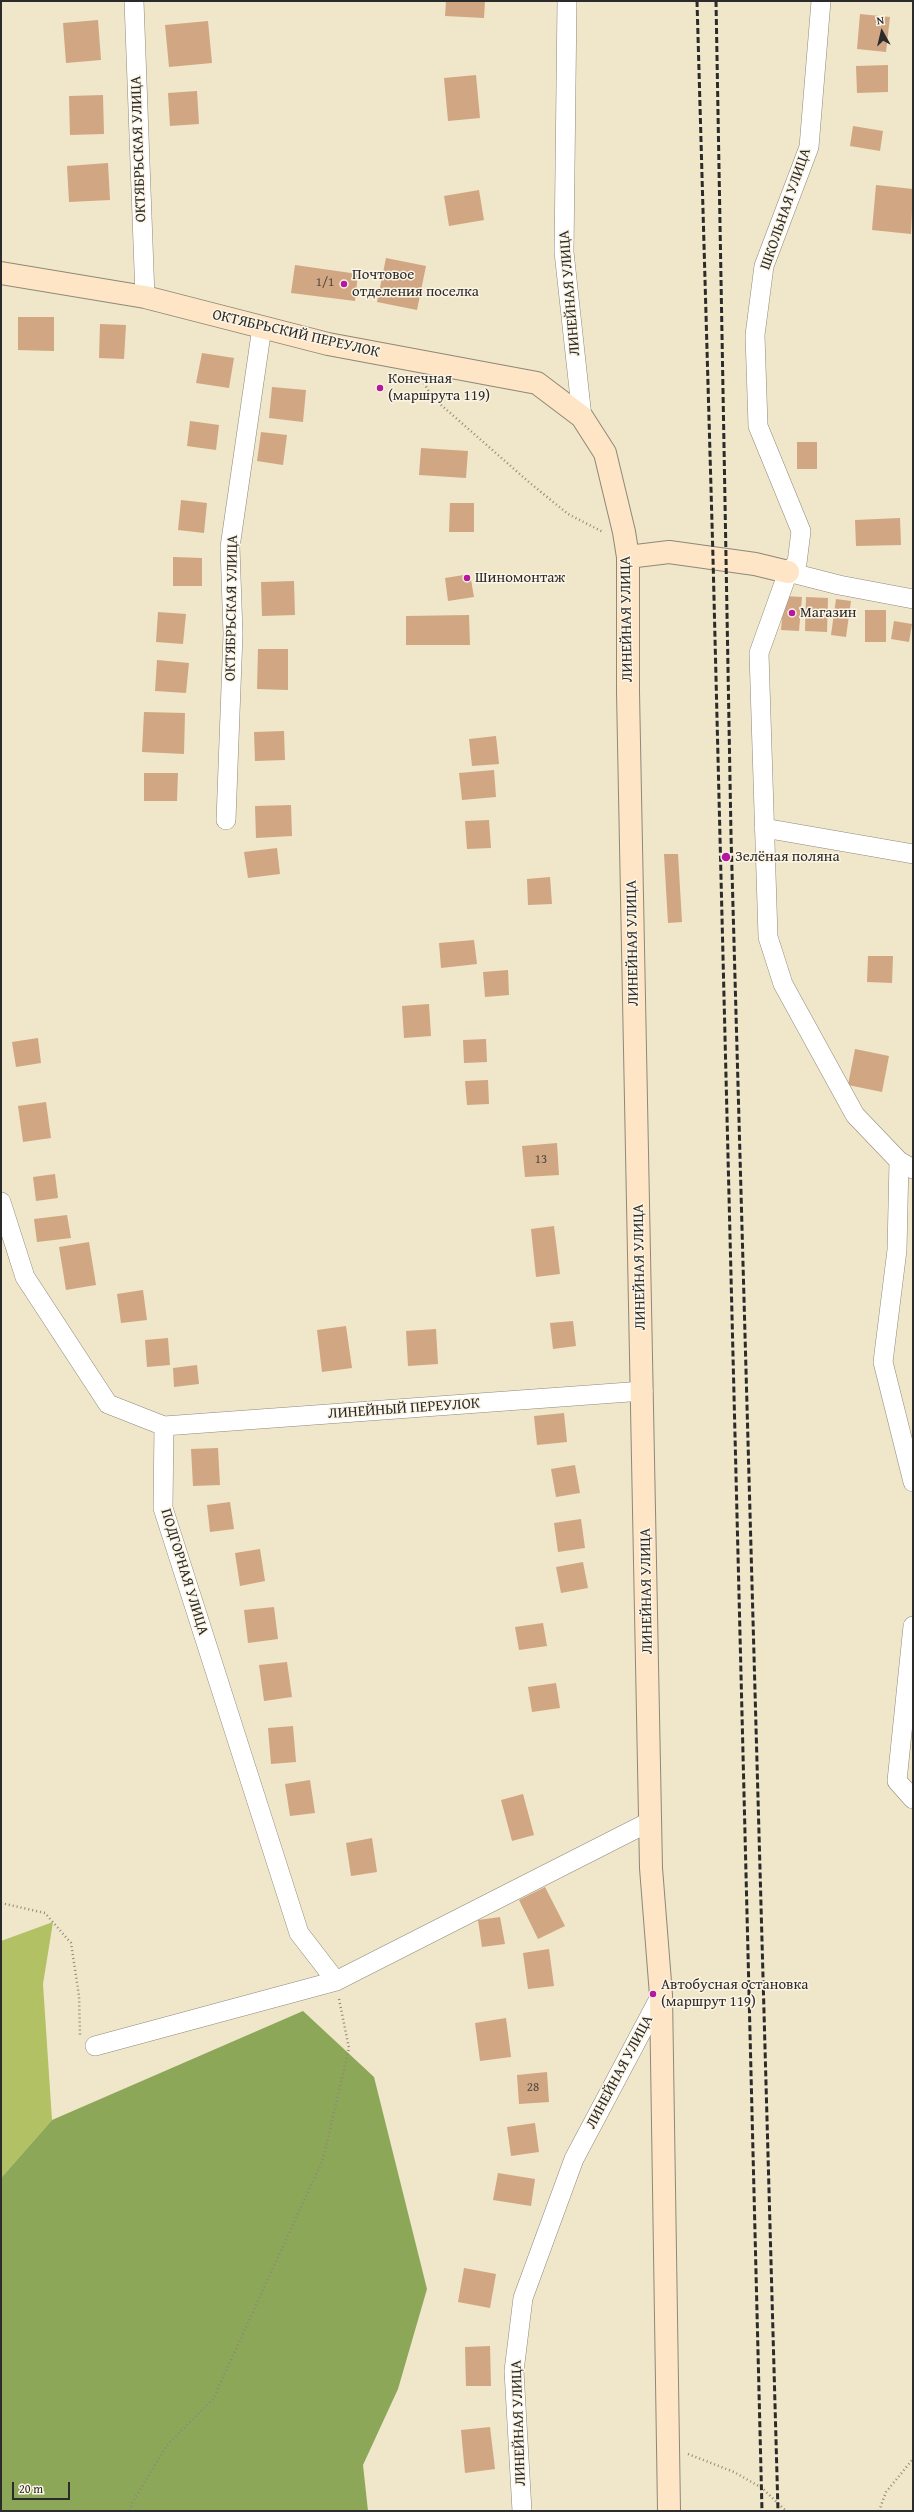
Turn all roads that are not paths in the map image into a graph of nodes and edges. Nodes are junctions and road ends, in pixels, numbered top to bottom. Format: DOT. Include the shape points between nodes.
graph roads {
  1 [pos="134,1"];
  2 [pos="567,1"];
  3 [pos="821,1"];
  4 [pos="1,273"];
  5 [pos="145,297"];
  6 [pos="262,327"];
  7 [pos="582,417"];
  8 [pos="627,550"];
  9 [pos="788,572"];
  10 [pos="913,599"];
  11 [pos="226,820"];
  12 [pos="764,828"];
  13 [pos="913,854"];
  14 [pos="906,1165"];
  15 [pos="1,1202"];
  16 [pos="643,1391"];
  17 [pos="164,1426"];
  18 [pos="913,1482"];
  19 [pos="913,1626"];
  20 [pos="907,1740"];
  21 [pos="913,1799"];
  22 [pos="651,1821"];
  23 [pos="336,1981"];
  24 [pos="661,1994"];
  25 [pos="95,2046"];
  26 [pos="522,2511"];
  27 [pos="669,2511"];
  1 -- 5 [label="street, ОКТЯБРЬСКАЯ УЛИЦА"];
  2 -- 7 [label="street, ЛИНЕЙНАЯ УЛИЦА" via="564,252"];
  3 -- 9 [label="street, ШКОЛЬНАЯ УЛИЦА" via="809,147 764,266 756,335 758,426 801,531 797,563"];
  4 -- 5 [label="street, ОКТЯБРЬСКИЙ ПЕРЕУЛОК"];
  5 -- 6 [label="street, ОКТЯБРЬСКИЙ ПЕРЕУЛОК"];
  6 -- 7 [label="street, ОКТЯБРЬСКИЙ ПЕРЕУЛОК" via="328,344 537,383"];
  6 -- 11 [label="street, ОКТЯБРЬСКАЯ УЛИЦА" via="230,547 233,634"];
  7 -- 8 [label="street, ЛИНЕЙНАЯ УЛИЦА" via="605,454"];
  8 -- 9 [label="street" via="670,552 755,564"];
  8 -- 16 [label="street, ЛИНЕЙНАЯ УЛИЦА"];
  9 -- 10 [label="street" via="838,585"];
  9 -- 12 [label="street, ШКОЛЬНАЯ УЛИЦА" via="759,653"];
  12 -- 13 [label="street"];
  12 -- 14 [label="street, ШКОЛЬНАЯ УЛИЦА" via="768,937 784,984 855,1115"];
  14 -- 18 [label="street" via="883,1362"];
  15 -- 17 [label="street" via="25,1277 108,1404"];
  16 -- 17 [label="street, ЛИНЕЙНЫЙ ПЕРЕУЛОК"];
  16 -- 22 [label="street, ЛИНЕЙНАЯ УЛИЦА"];
  17 -- 23 [label="street, ПОДГОРНАЯ УЛИЦА" via="163,1508 299,1933"];
  19 -- 20 [label="street"];
  20 -- 21 [label="street" via="897,1781"];
  22 -- 23 [label="street"];
  22 -- 24 [label="street, ЛИНЕЙНАЯ УЛИЦА" via="651,1868"];
  23 -- 25 [label="street"];
  24 -- 26 [label="street, ЛИНЕЙНАЯ УЛИЦА" via="574,2159 523,2298 514,2371"];
  24 -- 27 [label="street"];
}
